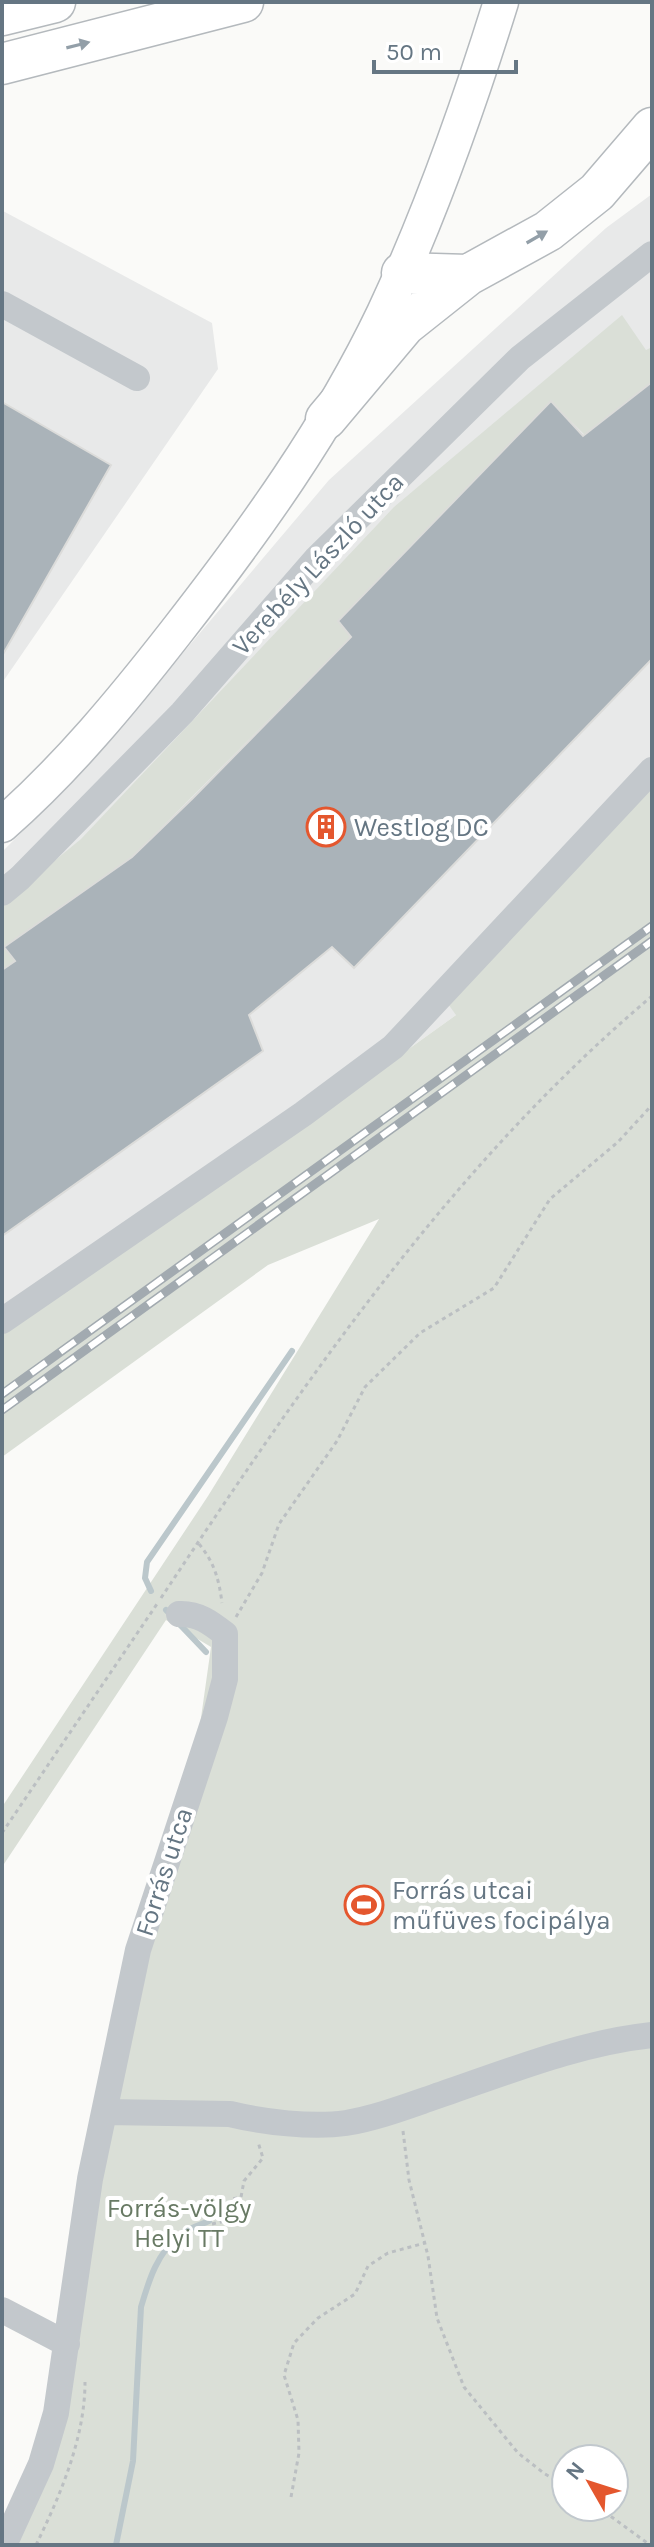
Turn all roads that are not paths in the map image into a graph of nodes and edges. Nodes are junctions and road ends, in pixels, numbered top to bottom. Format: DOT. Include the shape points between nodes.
graph roads {
  1 [pos="55,2"];
  2 [pos="243,2"];
  3 [pos="501,2"];
  4 [pos="2,15"];
  5 [pos="2,64"];
  6 [pos="652,128"];
  7 [pos="652,254"];
  8 [pos="402,273"];
  9 [pos="468,275"];
  10 [pos="2,304"];
  11 [pos="137,378"];
  12 [pos="326,419"];
  13 [pos="652,770"];
  14 [pos="2,825"];
  15 [pos="2,893"];
  16 [pos="2,1321"];
  17 [pos="179,1614"];
  18 [pos="652,2035"];
  19 [pos="106,2112"];
  20 [pos="2,2310"];
  21 [pos="67,2344"];
  22 [pos="4,2545"];
  1 -- 4 [label="highway"];
  5 -- 2 [label="highway, one-way"];
  3 -- 8 [label="main road" via="442,176"];
  9 -- 6 [label="highway, one-way" via="548,231 597,192"];
  7 -- 15 [label="street, Verebély László utca" via="520,358 316,559 182,713"];
  8 -- 9 [label="highway"];
  8 -- 12 [label="main road"];
  9 -- 12 [label="highway" via="405,325"];
  10 -- 11 [label="street"];
  12 -- 14 [label="main road" via="264,516 142,676 61,770"];
  13 -- 16 [label="street" via="393,1047"];
  17 -- 19 [label="street, Forrás utca" via="208,1621 225,1634 225,1679 138,1950"];
  18 -- 19 [label="street" via="530,2064 342,2124 230,2114"];
  19 -- 21 [label="street, Forrás utca" via="90,2179"];
  20 -- 21 [label="street"];
  21 -- 22 [label="street, Forrás utca" via="41,2464"];
}
